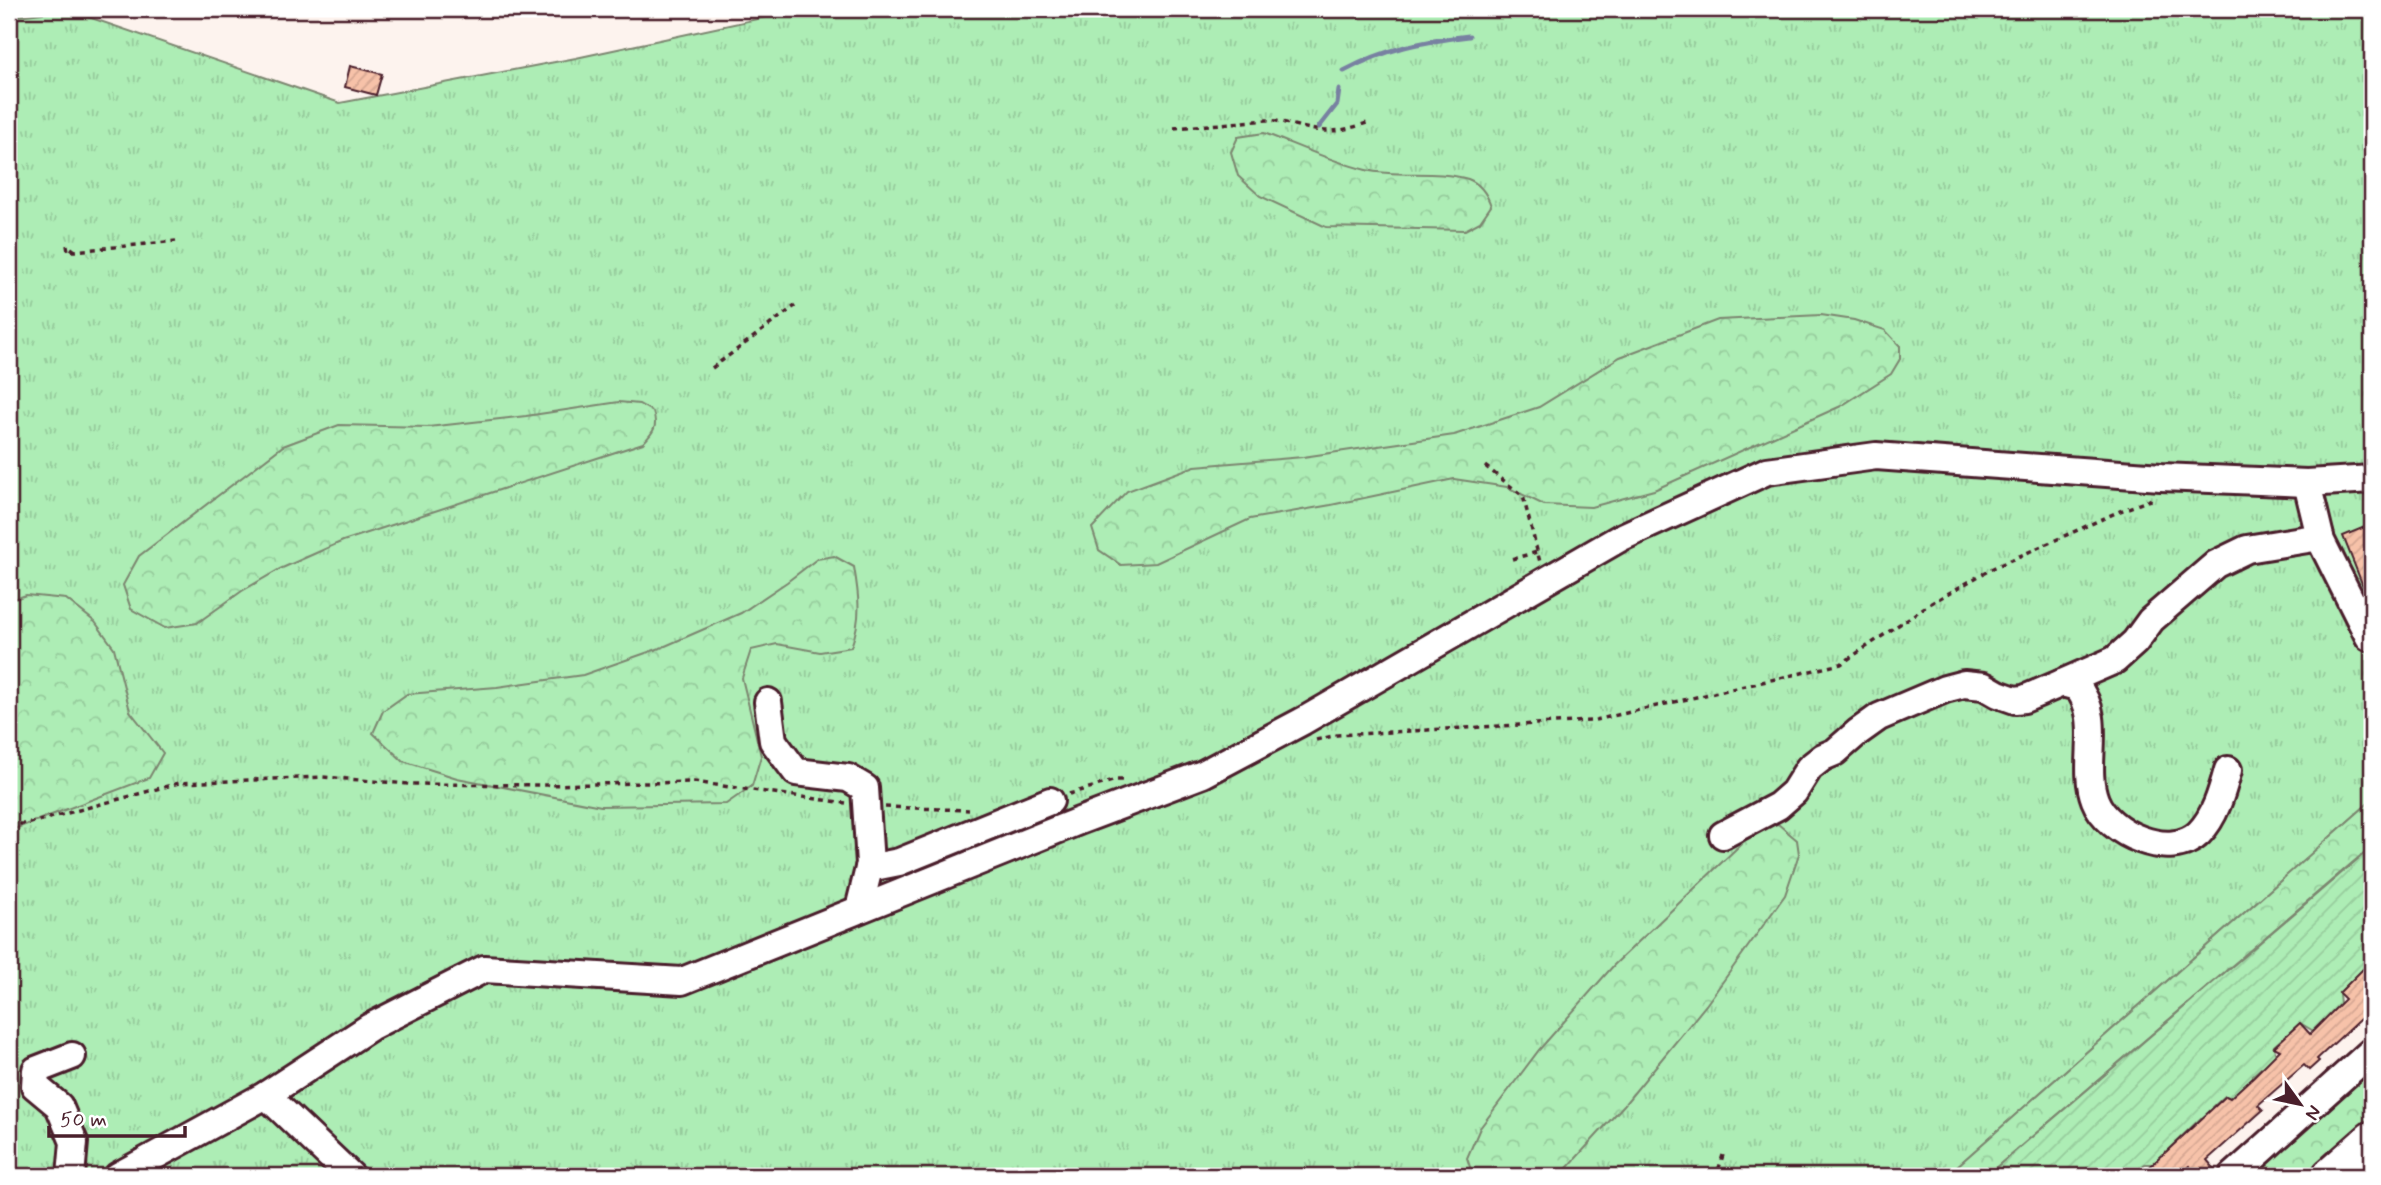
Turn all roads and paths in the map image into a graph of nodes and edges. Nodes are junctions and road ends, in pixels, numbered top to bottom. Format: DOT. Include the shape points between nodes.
graph roads {
  1 [pos="1367,123"];
  2 [pos="1174,128"];
  3 [pos="177,241"];
  4 [pos="75,251"];
  5 [pos="795,306"];
  6 [pos="712,368"];
  7 [pos="1485,466"];
  8 [pos="2161,477"];
  9 [pos="2372,480"];
  10 [pos="2307,483"];
  11 [pos="2320,537"];
  12 [pos="1538,552"];
  13 [pos="1512,559"];
  14 [pos="1544,581"];
  15 [pos="2369,637"];
  16 [pos="2062,683"];
  17 [pos="768,702"];
  18 [pos="1305,742"];
  19 [pos="2228,770"];
  20 [pos="1127,781"];
  21 [pos="865,786"];
  22 [pos="1050,800"];
  23 [pos="972,810"];
  24 [pos="9,824"];
  25 [pos="1723,835"];
  26 [pos="869,868"];
  27 [pos="859,909"];
  28 [pos="2372,1051"];
  29 [pos="72,1056"];
  30 [pos="266,1095"];
  31 [pos="2372,1139"];
  32 [pos="1723,1155"];
  33 [pos="71,1176"];
  34 [pos="118,1176"];
  35 [pos="351,1176"];
  36 [pos="1711,1176"];
  37 [pos="2233,1176"];
  38 [pos="2330,1176"];
  1 -- 2 [label="path" via="1325,131 1266,120"];
  3 -- 4 [label="path"];
  5 -- 6 [label="path"];
  7 -- 12 [label="path" via="1523,496"];
  8 -- 10 [label="street"];
  8 -- 14 [label="street" via="1876,456 1767,471 1620,538"];
  8 -- 18 [label="path" via="2150,500 1993,568 1841,664 1591,721 1337,735"];
  9 -- 10 [label="street"];
  10 -- 11 [label="street"];
  11 -- 15 [label="street"];
  11 -- 16 [label="street" via="2248,549 2216,564 2151,620 2115,660"];
  12 -- 13 [label="path"];
  12 -- 14 [label="path"];
  14 -- 27 [label="street" via="1203,774"];
  16 -- 19 [label="street" via="2077,687 2088,703 2090,778 2096,803 2131,836 2169,844 2198,835 2210,819"];
  16 -- 25 [label="street" via="2015,700 1984,686 1964,684 1903,706 1879,717 1816,762 1778,806"];
  17 -- 21 [label="street" via="773,741 796,772 848,778"];
  20 -- 22 [label="path" via="1116,780"];
  21 -- 23 [label="path"];
  21 -- 24 [label="path" via="409,784 323,777 180,783 27,824"];
  21 -- 26 [label="street"];
  22 -- 26 [label="street" via="899,862"];
  26 -- 27 [label="street"];
  27 -- 30 [label="street" via="682,981 484,969 370,1027"];
  28 -- 37 [label="street"];
  29 -- 33 [label="street" via="36,1070 35,1086 59,1106 74,1142"];
  30 -- 34 [label="street"];
  30 -- 35 [label="street"];
  31 -- 38 [label="main road"];
  32 -- 36 [label="path"];
}
